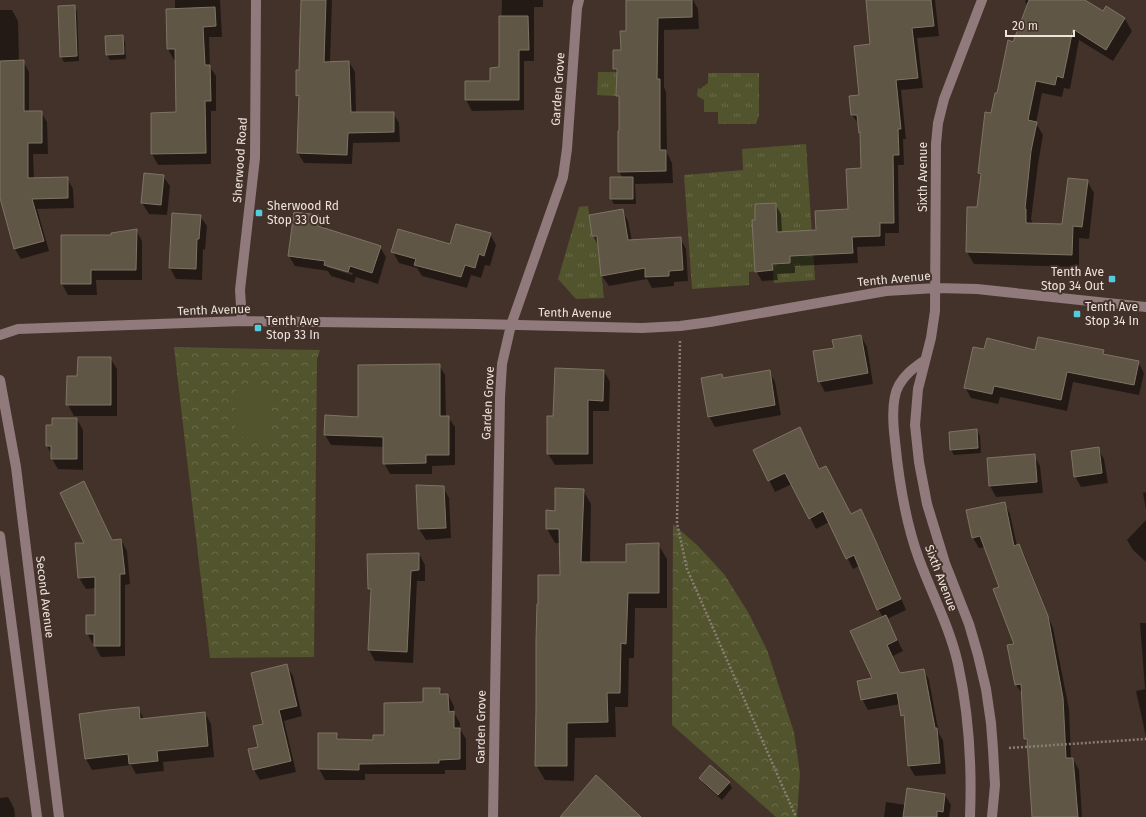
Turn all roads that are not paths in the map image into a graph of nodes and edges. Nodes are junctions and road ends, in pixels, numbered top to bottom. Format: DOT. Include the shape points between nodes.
graph roads {
  1 [pos="256,0"];
  2 [pos="579,0"];
  3 [pos="982,0"];
  4 [pos="936,288"];
  5 [pos="1146,307"];
  6 [pos="242,321"];
  7 [pos="512,325"];
  8 [pos="0,335"];
  9 [pos="925,360"];
  10 [pos="0,380"];
  11 [pos="0,536"];
  12 [pos="37,817"];
  13 [pos="59,817"];
  14 [pos="493,817"];
  15 [pos="970,817"];
  16 [pos="992,817"];
  1 -- 6 [label="street, Sherwood Road" via="255,158 240,290"];
  2 -- 7 [label="street, Garden Grove" via="563,177"];
  3 -- 4 [label="street, Sixth Avenue" via="944,99 938,123"];
  4 -- 5 [label="street, Tenth Avenue" via="977,289"];
  4 -- 7 [label="street, Tenth Avenue" via="886,291 680,326 642,328"];
  4 -- 9 [label="street, Sixth Avenue" via="935,310"];
  6 -- 7 [label="street, Tenth Avenue"];
  6 -- 8 [label="street, Tenth Avenue" via="18,330"];
  7 -- 14 [label="street, Garden Grove" via="502,364 500,397"];
  9 -- 15 [label="street, Sixth Avenue" via="906,373 898,386 894,398 894,435 899,479 910,532 957,663 967,722"];
  9 -- 16 [label="street, Sixth Avenue" via="918,389 915,425 918,462 927,504 945,563 969,624 986,689 995,785"];
  10 -- 13 [label="street, Second Avenue" via="16,467"];
  11 -- 12 [label="street"];
}
